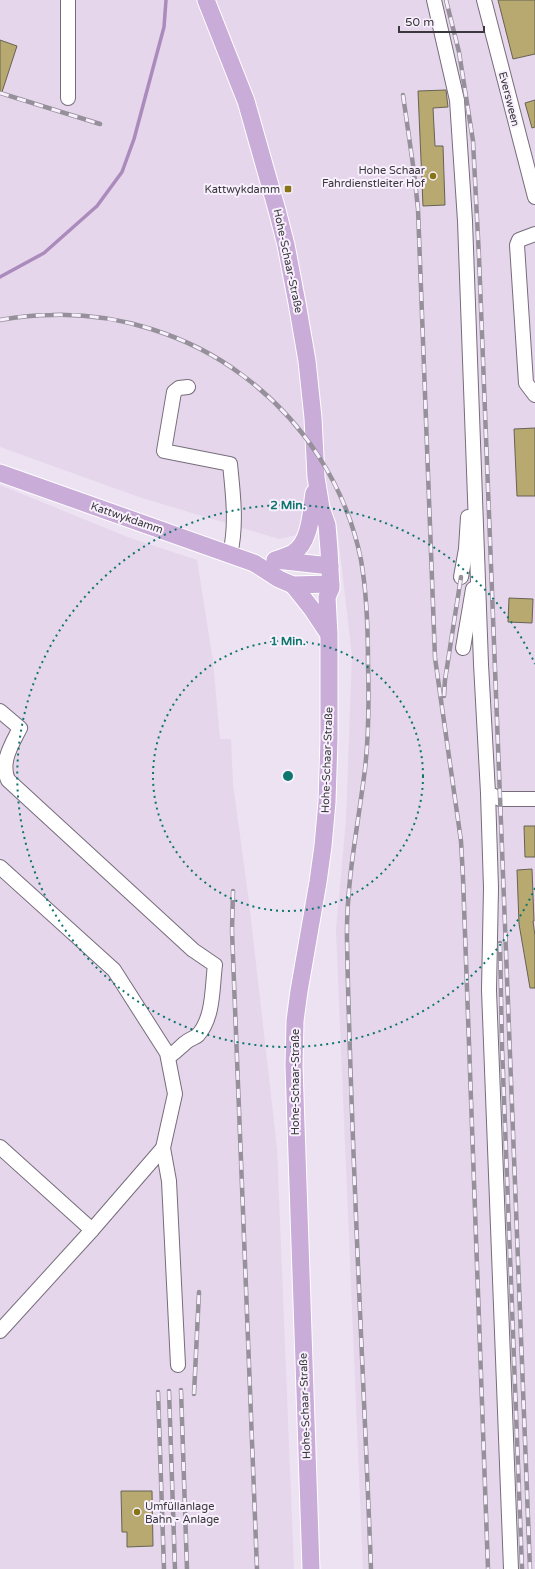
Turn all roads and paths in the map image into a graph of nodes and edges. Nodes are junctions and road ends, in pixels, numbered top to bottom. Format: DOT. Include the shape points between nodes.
graph roads {
  1 [pos="68,0"];
  2 [pos="206,0"];
  3 [pos="434,0"];
  4 [pos="484,0"];
  5 [pos="68,98"];
  6 [pos="535,197"];
  7 [pos="535,234"];
  8 [pos="188,387"];
  9 [pos="535,395"];
  10 [pos="474,471"];
  11 [pos="0,473"];
  12 [pos="316,477"];
  13 [pos="230,554"];
  14 [pos="275,560"];
  15 [pos="478,560"];
  16 [pos="254,563"];
  17 [pos="325,566"];
  18 [pos="461,577"];
  19 [pos="293,585"];
  20 [pos="326,588"];
  21 [pos="329,635"];
  22 [pos="462,648"];
  23 [pos="0,711"];
  24 [pos="488,793"];
  25 [pos="535,799"];
  26 [pos="0,868"];
  27 [pos="168,1057"];
  28 [pos="0,1147"];
  29 [pos="163,1148"];
  30 [pos="92,1230"];
  31 [pos="0,1331"];
  32 [pos="178,1365"];
  33 [pos="311,1569"];
  34 [pos="511,1569"];
  1 -- 5 [label="street"];
  2 -- 12 [label="main road, Hohe-Schaar-Straße" via="246,100 284,238 307,361"];
  3 -- 10 [label="street" via="457,100 465,221"];
  4 -- 6 [label="street, Eversween"];
  7 -- 9 [label="street" via="518,240 517,245 526,383"];
  8 -- 13 [label="street" via="179,388 174,392 164,451 230,464 233,490 233,543"];
  10 -- 15 [label="street"];
  10 -- 18 [label="street"];
  11 -- 13 [label="main road, Kattwykdamm"];
  12 -- 14 [label="main road" via="308,529 303,542 293,553"];
  12 -- 17 [label="main road, Hohe-Schaar-Straße" via="320,508 327,525"];
  13 -- 16 [label="main road, Kattwykdamm"];
  14 -- 16 [label="main road, Kattwykdamm"];
  14 -- 17 [label="main road, Kattwykdamm"];
  15 -- 22 [label="street"];
  15 -- 24 [label="street"];
  16 -- 19 [label="main road, Kattwykdamm"];
  17 -- 20 [label="main road, Hohe-Schaar-Straße"];
  19 -- 20 [label="main road, Kattwykdamm"];
  19 -- 21 [label="main road"];
  20 -- 21 [label="main road, Hohe-Schaar-Straße"];
  21 -- 33 [label="main road, Hohe-Schaar-Straße" via="326,809 318,882 295,1021 294,1066"];
  23 -- 27 [label="street" via="20,728 4,765 8,780 193,950 214,965 208,1019 198,1035 185,1042"];
  24 -- 25 [label="street" via="500,799"];
  24 -- 34 [label="street" via="491,888 489,990"];
  26 -- 27 [label="street" via="114,970"];
  27 -- 29 [label="street" via="175,1094"];
  28 -- 30 [label="street"];
  29 -- 30 [label="street"];
  29 -- 32 [label="street" via="169,1180"];
  30 -- 31 [label="street"];
}
